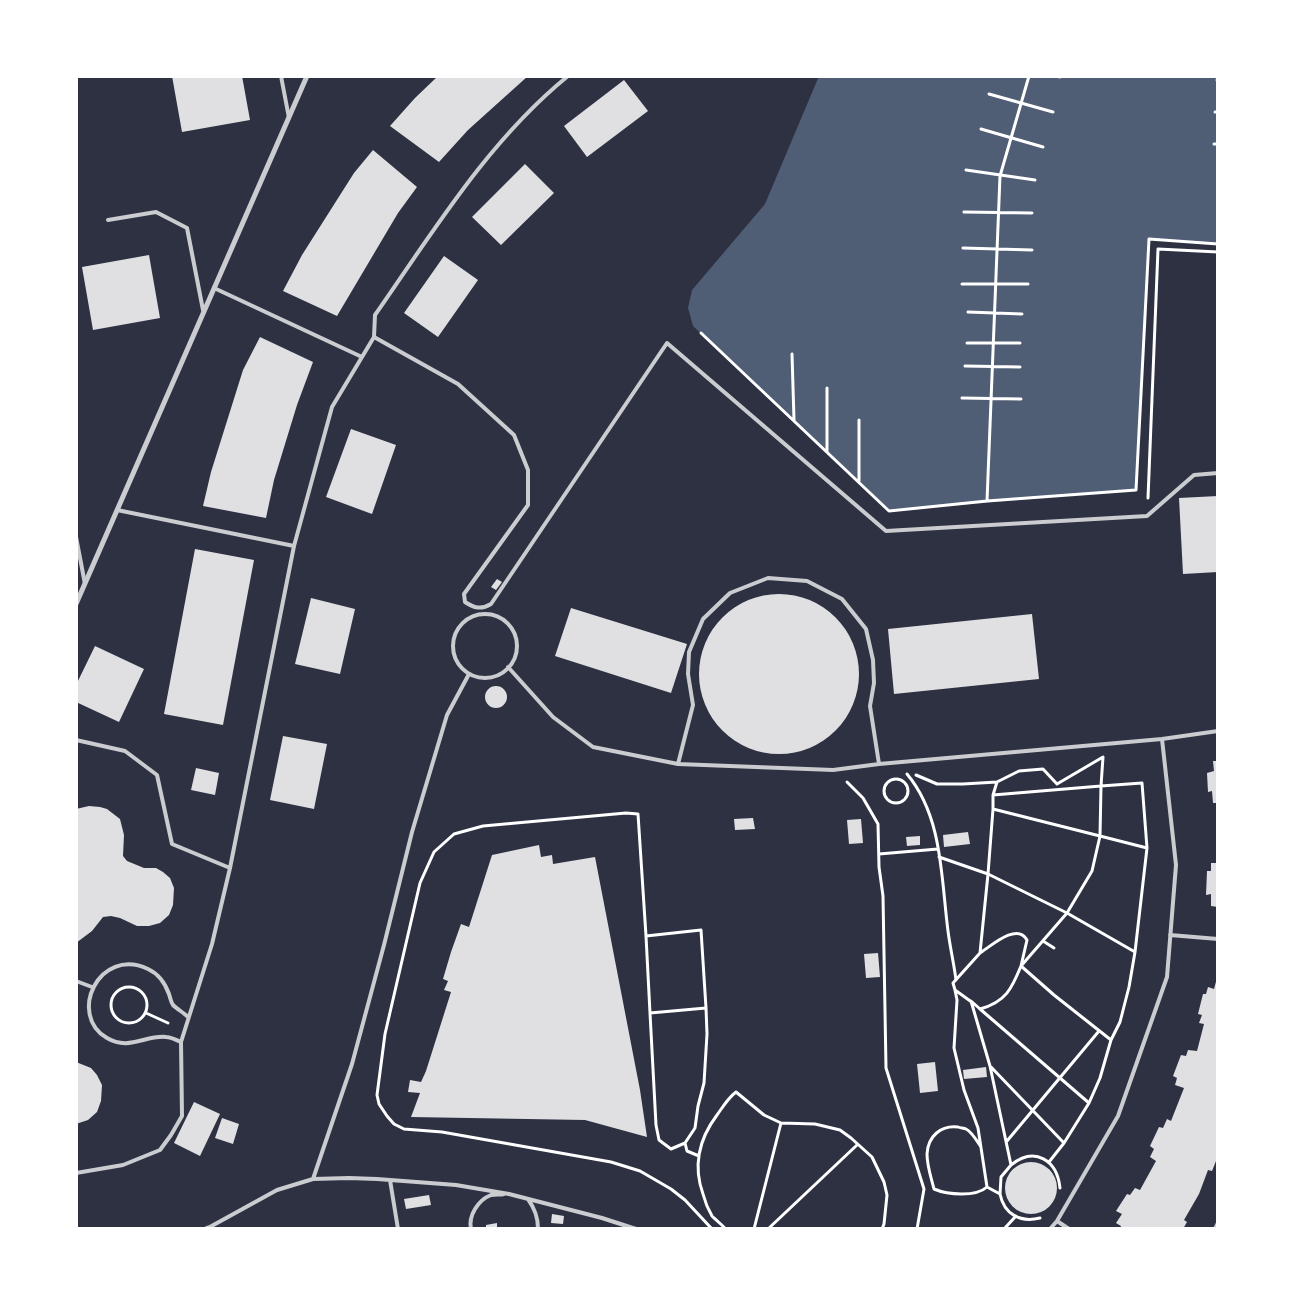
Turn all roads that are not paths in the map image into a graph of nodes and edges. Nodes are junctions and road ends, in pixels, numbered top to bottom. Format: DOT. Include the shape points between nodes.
graph roads {
  1 [pos="280,76"];
  2 [pos="307,76"];
  3 [pos="568,76"];
  4 [pos="289,118"];
  5 [pos="108,220"];
  6 [pos="214,288"];
  7 [pos="204,311"];
  8 [pos="374,337"];
  9 [pos="362,357"];
  10 [pos="1218,473"];
  11 [pos="117,510"];
  12 [pos="76,537"];
  13 [pos="294,546"];
  14 [pos="85,585"];
  15 [pos="76,604"];
  16 [pos="485,608"];
  17 [pos="490,614"];
  18 [pos="508,667"];
  19 [pos="469,674"];
  20 [pos="1218,731"];
  21 [pos="1162,739"];
  22 [pos="76,740"];
  23 [pos="678,764"];
  24 [pos="879,764"];
  25 [pos="230,868"];
  26 [pos="1170,935"];
  27 [pos="1218,939"];
  28 [pos="76,981"];
  29 [pos="92,987"];
  30 [pos="188,1017"];
  31 [pos="181,1042"];
  32 [pos="76,1173"];
  33 [pos="313,1179"];
  34 [pos="390,1180"];
  35 [pos="509,1194"];
  36 [pos="528,1199"];
  37 [pos="1056,1221"];
  38 [pos="1218,1224"];
  39 [pos="207,1229"];
  40 [pos="398,1229"];
  41 [pos="471,1229"];
  42 [pos="538,1229"];
  43 [pos="636,1229"];
  44 [pos="1050,1229"];
  45 [pos="1069,1229"];
  46 [pos="1215,1229"];
  1 -- 4 [label="lane"];
  2 -- 4 [label="street"];
  3 -- 8 [label="lane" via="504,136 454,202 375,315"];
  4 -- 6 [label="street"];
  5 -- 7 [label="lane" via="156,212 187,228"];
  6 -- 7 [label="street"];
  6 -- 9 [label="lane"];
  7 -- 11 [label="street"];
  8 -- 9 [label="lane"];
  8 -- 16 [label="lane" via="458,384 514,436 528,470 528,505 464,594 465,602 474,608"];
  9 -- 13 [label="lane" via="332,407"];
  10 -- 16 [label="lane" via="1194,474 1147,516 886,531 667,343 491,604"];
  11 -- 13 [label="lane"];
  11 -- 14 [label="street"];
  12 -- 14 [label="lane"];
  13 -- 25 [label="lane"];
  14 -- 15 [label="street"];
  16 -- 17 [label="lane"];
  17 -- 18 [label="lane" via="502,618 516,638 517,650"];
  17 -- 19 [label="lane" via="477,615 458,630 454,654"];
  18 -- 19 [label="lane" via="494,677 481,678"];
  18 -- 23 [label="lane" via="553,717 593,747"];
  19 -- 33 [label="lane" via="447,715 412,832 352,1064"];
  20 -- 21 [label="lane"];
  21 -- 24 [label="lane"];
  21 -- 26 [label="lane" via="1176,865"];
  22 -- 25 [label="lane" via="125,751 157,775 172,844"];
  23 -- 24 [label="lane" via="833,770"];
  23 -- 24 [label="lane" via="693,705 688,674 689,652 703,619 730,593 768,578 807,581 842,599 866,629 873,660 870,706"];
  25 -- 30 [label="lane" via="212,944"];
  26 -- 27 [label="lane"];
  26 -- 37 [label="lane" via="1167,977 1118,1116"];
  28 -- 29 [label="lane"];
  29 -- 30 [label="lane" via="107,971 117,966 141,966 160,977 173,1005"];
  29 -- 31 [label="lane" via="92,1018 96,1029 105,1037 126,1043 161,1036"];
  30 -- 31 [label="lane"];
  31 -- 32 [label="lane" via="182,1116 160,1150 123,1165"];
  33 -- 34 [label="lane"];
  33 -- 39 [label="lane" via="277,1190"];
  34 -- 35 [label="lane" via="456,1185"];
  34 -- 40 [label="lane"];
  35 -- 36 [label="lane"];
  35 -- 41 [label="lane" via="491,1196 478,1206 472,1214"];
  36 -- 42 [label="lane" via="538,1218"];
  36 -- 43 [label="lane"];
  37 -- 44 [label="lane"];
  37 -- 45 [label="lane"];
  38 -- 46 [label="lane"];
}
